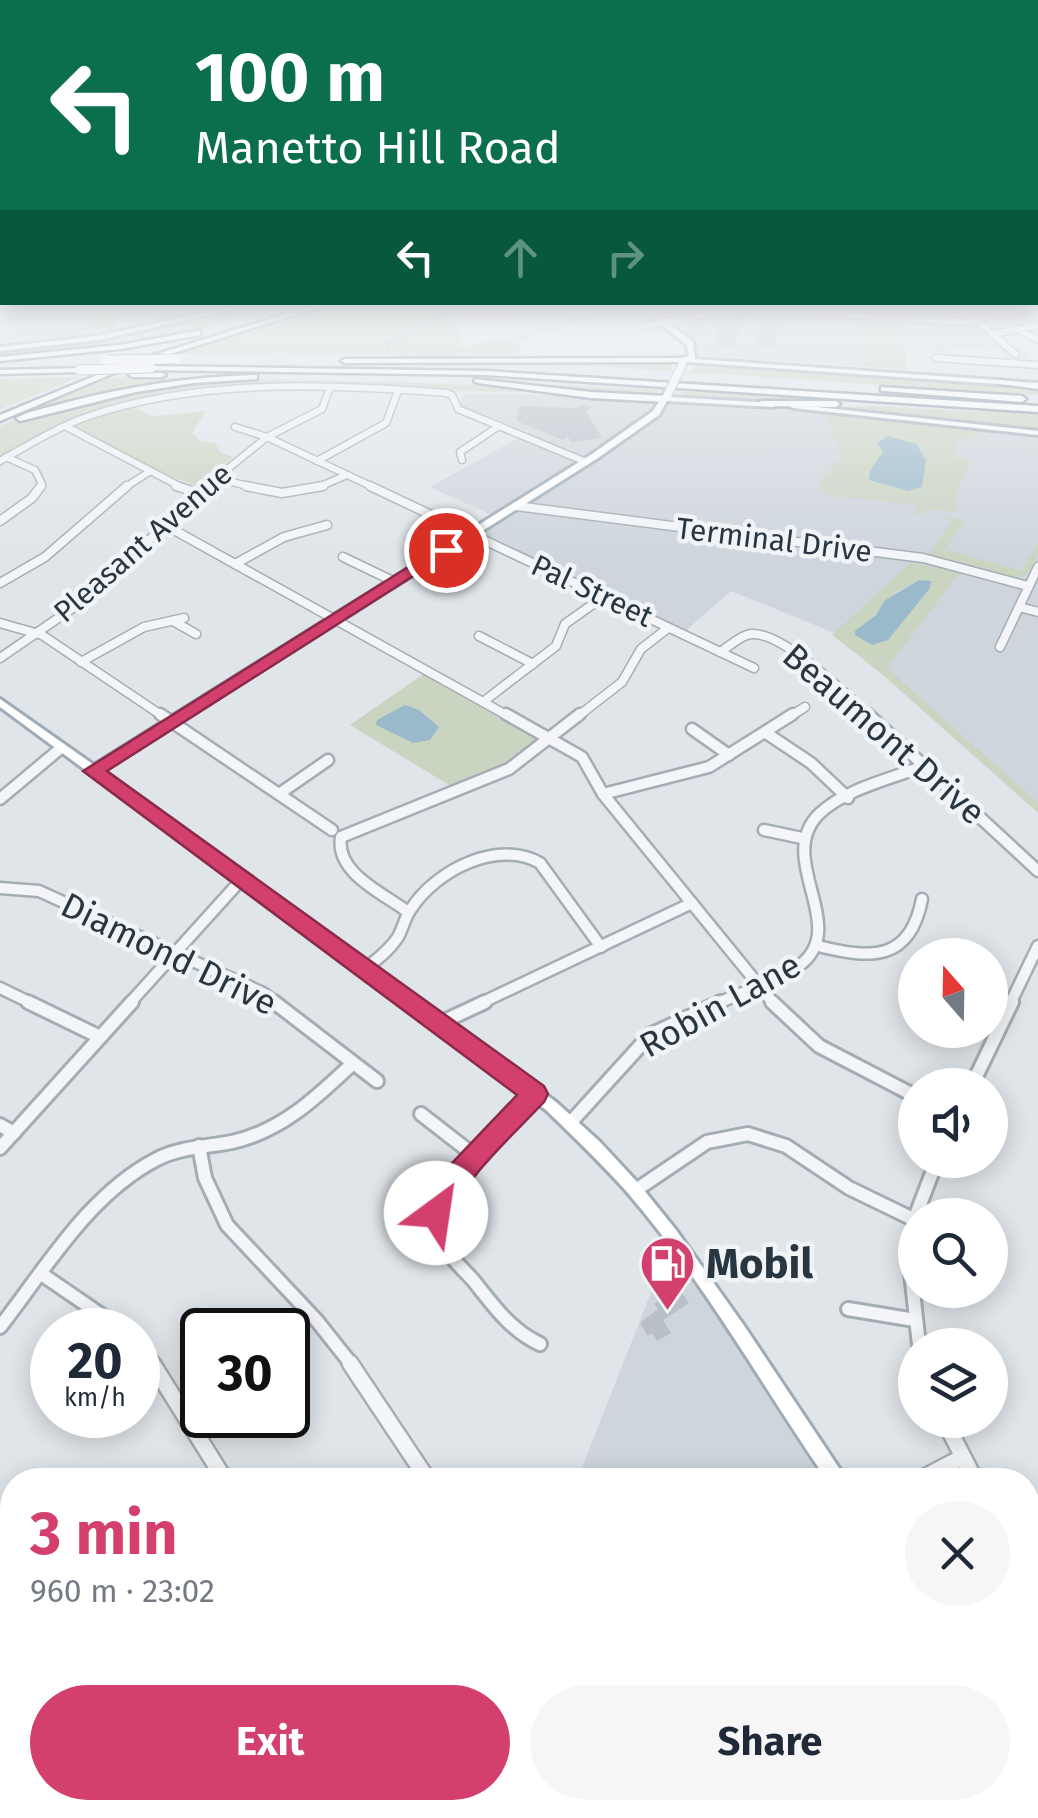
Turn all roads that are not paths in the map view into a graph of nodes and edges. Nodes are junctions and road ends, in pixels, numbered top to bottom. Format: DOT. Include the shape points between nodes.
graph roads {
  1 [pos="62,390"];
  2 [pos="71,390"];
  3 [pos="138,390"];
  4 [pos="329,390"];
  5 [pos="547,390"];
  6 [pos="670,390"];
  7 [pos="760,390"];
  8 [pos="884,390"];
  9 [pos="398,392"];
  10 [pos="667,396"];
  11 [pos="1038,400"];
  12 [pos="762,404"];
  13 [pos="1038,410"];
  14 [pos="0,418"];
  15 [pos="66,426"];
  16 [pos="499,426"];
  17 [pos="235,427"];
  18 [pos="1038,433"];
  19 [pos="267,437"];
  20 [pos="3,459"];
  21 [pos="462,460"];
  22 [pos="316,461"];
  23 [pos="586,462"];
  24 [pos="149,472"];
  25 [pos="346,475"];
  26 [pos="217,478"];
  27 [pos="199,494"];
  28 [pos="516,506"];
  29 [pos="0,521"];
  30 [pos="164,525"];
  31 [pos="327,525"];
  32 [pos="472,534"];
  33 [pos="343,557"];
  34 [pos="235,564"];
  35 [pos="1038,567"];
  36 [pos="0,582"];
  37 [pos="394,582"];
  38 [pos="1028,586"];
  39 [pos="603,597"];
  40 [pos="1019,607"];
  41 [pos="1038,612"];
  42 [pos="184,618"];
  43 [pos="172,620"];
  44 [pos="335,620"];
  45 [pos="0,623"];
  46 [pos="668,628"];
  47 [pos="36,633"];
  48 [pos="196,634"];
  49 [pos="478,636"];
  50 [pos="1000,647"];
  51 [pos="720,652"];
  52 [pos="0,658"];
  53 [pos="82,662"];
  54 [pos="533,664"];
  55 [pos="754,668"];
  56 [pos="0,702"];
  57 [pos="482,702"];
  58 [pos="805,708"];
  59 [pos="172,722"];
  60 [pos="692,729"];
  61 [pos="766,732"];
  62 [pos="550,739"];
  63 [pos="61,748"];
  64 [pos="729,755"];
  65 [pos="328,760"];
  66 [pos="924,766"];
  67 [pos="93,771"];
  68 [pos="279,794"];
  69 [pos="603,794"];
  70 [pos="848,798"];
  71 [pos="0,799"];
  72 [pos="332,830"];
  73 [pos="764,830"];
  74 [pos="802,838"];
  75 [pos="1038,871"];
  76 [pos="241,880"];
  77 [pos="0,888"];
  78 [pos="922,899"];
  79 [pos="692,904"];
  80 [pos="408,912"];
  81 [pos="818,946"];
  82 [pos="1038,946"];
  83 [pos="601,947"];
  84 [pos="177,953"];
  85 [pos="364,970"];
  86 [pos="1026,972"];
  87 [pos="1038,978"];
  88 [pos="758,984"];
  89 [pos="0,988"];
  90 [pos="438,1024"];
  91 [pos="100,1037"];
  92 [pos="354,1063"];
  93 [pos="980,1068"];
  94 [pos="376,1081"];
  95 [pos="898,1087"];
  96 [pos="535,1094"];
  97 [pos="421,1114"];
  98 [pos="571,1122"];
  99 [pos="0,1125"];
  100 [pos="14,1133"];
  101 [pos="200,1146"];
  102 [pos="0,1148"];
  103 [pos="475,1156"];
  104 [pos="636,1190"];
  105 [pos="898,1210"];
  106 [pos="43,1275"];
  107 [pos="95,1308"];
  108 [pos="914,1308"];
  109 [pos="848,1309"];
  110 [pos="915,1320"];
  111 [pos="0,1327"];
  112 [pos="916,1328"];
  113 [pos="540,1344"];
  114 [pos="160,1374"];
  115 [pos="952,1438"];
  116 [pos="961,1458"];
  117 [pos="218,1468"];
  118 [pos="420,1468"];
  119 [pos="830,1468"];
  120 [pos="942,1468"];
  121 [pos="968,1468"];
  1 -- 14 [label="highway"];
  2 -- 14 [label="highway"];
  3 -- 14 [label="highway"];
  4 -- 9 [label="street"];
  4 -- 15 [label="street" via="148,401"];
  4 -- 19 [label="street, Pleasant Avenue" via="318,412"];
  5 -- 10 [label="highway"];
  6 -- 10 [label="main road, bridge"];
  7 -- 13 [label="highway"];
  8 -- 11 [label="highway"];
  9 -- 16 [label="street" via="452,395 458,408"];
  9 -- 22 [label="street" via="386,422"];
  10 -- 12 [label="main road"];
  10 -- 23 [label="main road" via="646,421"];
  12 -- 13 [label="highway"];
  12 -- 18 [label="main road"];
  15 -- 20 [label="street"];
  15 -- 24 [label="street"];
  16 -- 21 [label="street" via="466,446"];
  16 -- 23 [label="street"];
  17 -- 19 [label="street, Pal Street"];
  19 -- 22 [label="street, Pal Street"];
  19 -- 26 [label="street, Pleasant Avenue"];
  20 -- 29 [label="street" via="35,470 42,484"];
  22 -- 25 [label="street, Pal Street"];
  23 -- 28 [label="main road"];
  24 -- 27 [label="street"];
  24 -- 36 [label="street" via="35,564"];
  25 -- 26 [label="street" via="295,496"];
  25 -- 32 [label="street, Pal Street"];
  26 -- 27 [label="street, Pleasant Avenue"];
  27 -- 30 [label="street, Pleasant Avenue"];
  28 -- 32 [label="main road"];
  28 -- 38 [label="street, Terminal Drive" via="923,558"];
  30 -- 34 [label="street"];
  30 -- 47 [label="street, Pleasant Avenue" via="86,599"];
  31 -- 34 [label="street" via="284,537"];
  32 -- 37 [label="main road"];
  32 -- 39 [label="street, Pal Street"];
  33 -- 37 [label="street"];
  34 -- 44 [label="street"];
  35 -- 38 [label="street"];
  37 -- 44 [label="main road"];
  38 -- 40 [label="street"];
  39 -- 46 [label="street, Pal Street"];
  39 -- 54 [label="street" via="565,624 556,646"];
  40 -- 41 [label="street"];
  40 -- 50 [label="street"];
  42 -- 43 [label="street"];
  43 -- 48 [label="street"];
  43 -- 53 [label="street" via="144,627"];
  44 -- 57 [label="street"];
  44 -- 59 [label="main road"];
  45 -- 47 [label="street"];
  46 -- 51 [label="street, Pal Street"];
  46 -- 62 [label="street" via="641,650 622,682"];
  47 -- 52 [label="street, Pleasant Avenue"];
  47 -- 53 [label="street"];
  49 -- 54 [label="street"];
  51 -- 55 [label="street, Pal Street"];
  51 -- 66 [label="street, Beaumont Drive" via="749,634 775,639 838,686"];
  53 -- 59 [label="street"];
  54 -- 57 [label="street"];
  56 -- 63 [label="main road"];
  57 -- 62 [label="street"];
  58 -- 61 [label="street"];
  59 -- 67 [label="main road"];
  59 -- 68 [label="street"];
  60 -- 64 [label="street"];
  61 -- 64 [label="street"];
  61 -- 70 [label="street"];
  62 -- 69 [label="street" via="587,761"];
  62 -- 80 [label="street" via="498,775 346,833 339,842 348,868"];
  63 -- 67 [label="main road"];
  63 -- 71 [label="street"];
  64 -- 69 [label="street" via="709,767"];
  65 -- 68 [label="street"];
  66 -- 70 [label="street"];
  66 -- 75 [label="street, Beaumont Drive"];
  67 -- 76 [label="main road"];
  68 -- 72 [label="street"];
  69 -- 79 [label="street"];
  70 -- 74 [label="street" via="816,816"];
  73 -- 74 [label="street"];
  74 -- 81 [label="street, Robin Lane" via="821,928"];
  76 -- 84 [label="street"];
  76 -- 85 [label="main road"];
  77 -- 84 [label="street, Diamond Drive" via="39,891"];
  78 -- 81 [label="street" via="916,928 891,950 864,956"];
  79 -- 83 [label="street"];
  79 -- 88 [label="street"];
  80 -- 83 [label="street" via="466,865 518,851 540,863"];
  80 -- 85 [label="street" via="394,943"];
  81 -- 88 [label="street, Robin Lane" via="800,965"];
  82 -- 86 [label="street"];
  83 -- 90 [label="street"];
  84 -- 91 [label="street"];
  84 -- 92 [label="street, Diamond Drive" via="263,993"];
  85 -- 90 [label="main road"];
  86 -- 87 [label="street"];
  86 -- 93 [label="street"];
  88 -- 95 [label="street" via="820,1046"];
  88 -- 98 [label="street, Robin Lane" via="650,1035"];
  89 -- 91 [label="street"];
  90 -- 96 [label="main road"];
  91 -- 100 [label="street"];
  92 -- 94 [label="street, Diamond Drive"];
  92 -- 101 [label="street" via="276,1127"];
  96 -- 98 [label="main road"];
  96 -- 103 [label="street"];
  97 -- 103 [label="street"];
  98 -- 104 [label="main road"];
  99 -- 100 [label="street"];
  100 -- 102 [label="street"];
  101 -- 106 [label="street" via="157,1159 118,1185"];
  101 -- 118 [label="street" via="219,1217 320,1324"];
  103 -- 113 [label="street" via="438,1202 438,1234 512,1328"];
  104 -- 105 [label="street" via="706,1142 748,1134 786,1146 848,1188"];
  104 -- 119 [label="main road"];
  106 -- 107 [label="street"];
  106 -- 111 [label="street"];
  108 -- 110 [label="street"];
  109 -- 110 [label="street"];
  110 -- 112 [label="street"];
  114 -- 117 [label="street"];
  115 -- 116 [label="street"];
  116 -- 120 [label="street"];
  116 -- 121 [label="street"];
}
